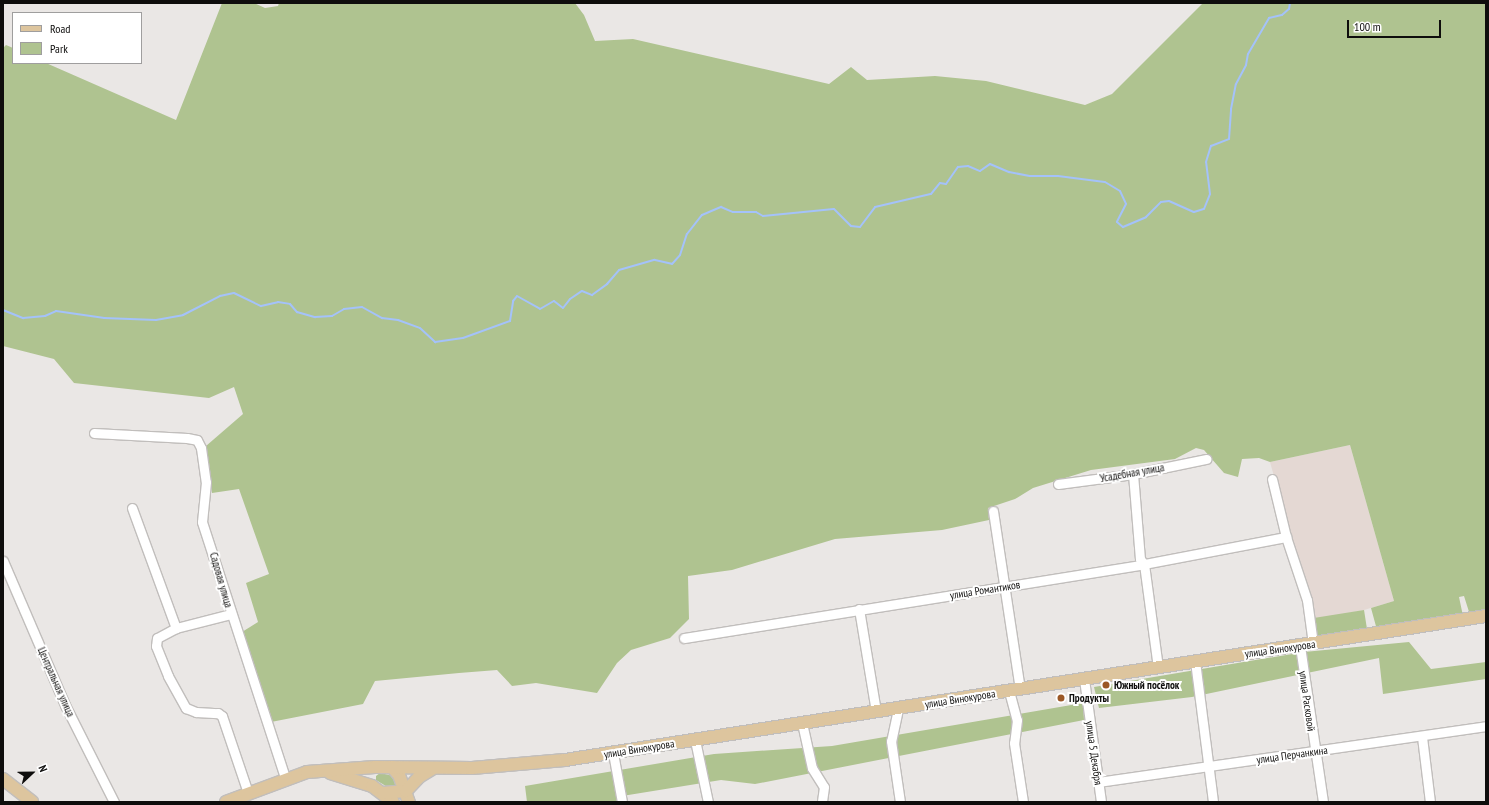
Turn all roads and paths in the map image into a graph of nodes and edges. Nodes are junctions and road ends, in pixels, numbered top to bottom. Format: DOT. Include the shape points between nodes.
graph roads {
  1 [pos="94,433"];
  2 [pos="1206,459"];
  3 [pos="1133,474"];
  4 [pos="1272,479"];
  5 [pos="1058,484"];
  6 [pos="132,508"];
  7 [pos="993,511"];
  8 [pos="1286,537"];
  9 [pos="3,561"];
  10 [pos="1144,564"];
  11 [pos="1005,587"];
  12 [pos="859,610"];
  13 [pos="230,614"];
  14 [pos="1486,616"];
  15 [pos="176,628"];
  16 [pos="684,638"];
  17 [pos="1313,644"];
  18 [pos="1300,646"];
  19 [pos="1195,661"];
  20 [pos="1158,667"];
  21 [pos="1084,679"];
  22 [pos="1015,690"];
  23 [pos="898,709"];
  24 [pos="876,712"];
  25 [pos="802,723"];
  26 [pos="1486,726"];
  27 [pos="1422,737"];
  28 [pos="695,740"];
  29 [pos="1314,752"];
  30 [pos="613,753"];
  31 [pos="379,767"];
  32 [pos="392,767"];
  33 [pos="1209,767"];
  34 [pos="432,770"];
  35 [pos="323,771"];
  36 [pos="285,778"];
  37 [pos="3,779"];
  38 [pos="1098,782"];
  39 [pos="381,792"];
  40 [pos="247,796"];
  41 [pos="408,796"];
  42 [pos="32,802"];
  43 [pos="114,802"];
  44 [pos="226,802"];
  45 [pos="393,802"];
  46 [pos="622,802"];
  47 [pos="708,802"];
  48 [pos="822,802"];
  49 [pos="900,802"];
  50 [pos="1023,802"];
  51 [pos="1101,802"];
  52 [pos="1213,802"];
  53 [pos="1323,802"];
  54 [pos="1430,802"];
  1 -- 13 [label="street, Садовая улица" via="197,440 202,448 206,482 202,522"];
  2 -- 3 [label="street, Усадебная улица"];
  3 -- 5 [label="street, Усадебная улица"];
  3 -- 10 [label="street" via="1140,559"];
  4 -- 8 [label="street"];
  6 -- 15 [label="street"];
  7 -- 11 [label="street"];
  8 -- 10 [label="street, улица Романтиков"];
  8 -- 17 [label="street" via="1308,600"];
  9 -- 43 [label="street, Центральная улица" via="65,705"];
  10 -- 11 [label="street, улица Романтиков"];
  10 -- 20 [label="street"];
  11 -- 12 [label="street, улица Романтиков"];
  11 -- 22 [label="street"];
  12 -- 16 [label="street, улица Романтиков"];
  12 -- 24 [label="street"];
  13 -- 15 [label="street"];
  13 -- 36 [label="street, Садовая улица"];
  14 -- 17 [label="main road, улица Винокурова"];
  15 -- 40 [label="street" via="161,635 156,642 168,676 186,708 196,712 218,713 222,716"];
  17 -- 18 [label="main road, улица Винокурова"];
  18 -- 19 [label="main road, улица Винокурова"];
  18 -- 29 [label="street, улица Расковой"];
  19 -- 20 [label="main road, улица Винокурова"];
  19 -- 33 [label="street"];
  20 -- 21 [label="main road, улица Винокурова"];
  21 -- 22 [label="main road, улица Винокурова"];
  21 -- 38 [label="street, улица 5 Декабря"];
  22 -- 23 [label="main road, улица Винокурова"];
  22 -- 50 [label="street" via="1017,720 1014,743"];
  23 -- 24 [label="main road, улица Винокурова"];
  23 -- 49 [label="street" via="891,741"];
  24 -- 25 [label="main road, улица Винокурова"];
  25 -- 28 [label="main road, улица Винокурова"];
  25 -- 48 [label="street" via="812,768 824,787"];
  26 -- 27 [label="street, улица Перчанкина"];
  27 -- 29 [label="street, улица Перчанкина"];
  27 -- 54 [label="street"];
  28 -- 30 [label="main road, улица Винокурова"];
  28 -- 47 [label="street"];
  29 -- 33 [label="street, улица Перчанкина"];
  29 -- 53 [label="street, улица Расковой"];
  30 -- 34 [label="main road, улица Винокурова" via="516,766"];
  30 -- 46 [label="street"];
  31 -- 32 [label="main road"];
  31 -- 35 [label="main road"];
  31 -- 39 [label="main road" via="373,772 372,778"];
  32 -- 34 [label="main road"];
  32 -- 41 [label="main road" via="399,775"];
  33 -- 38 [label="street, улица Перчанкина"];
  33 -- 52 [label="street"];
  34 -- 41 [label="main road" via="419,777"];
  35 -- 36 [label="main road"];
  35 -- 39 [label="main road"];
  36 -- 40 [label="main road"];
  37 -- 42 [label="main road"];
  38 -- 51 [label="street, улица 5 Декабря"];
  39 -- 41 [label="main road"];
  39 -- 45 [label="main road"];
  40 -- 44 [label="main road"];
}
